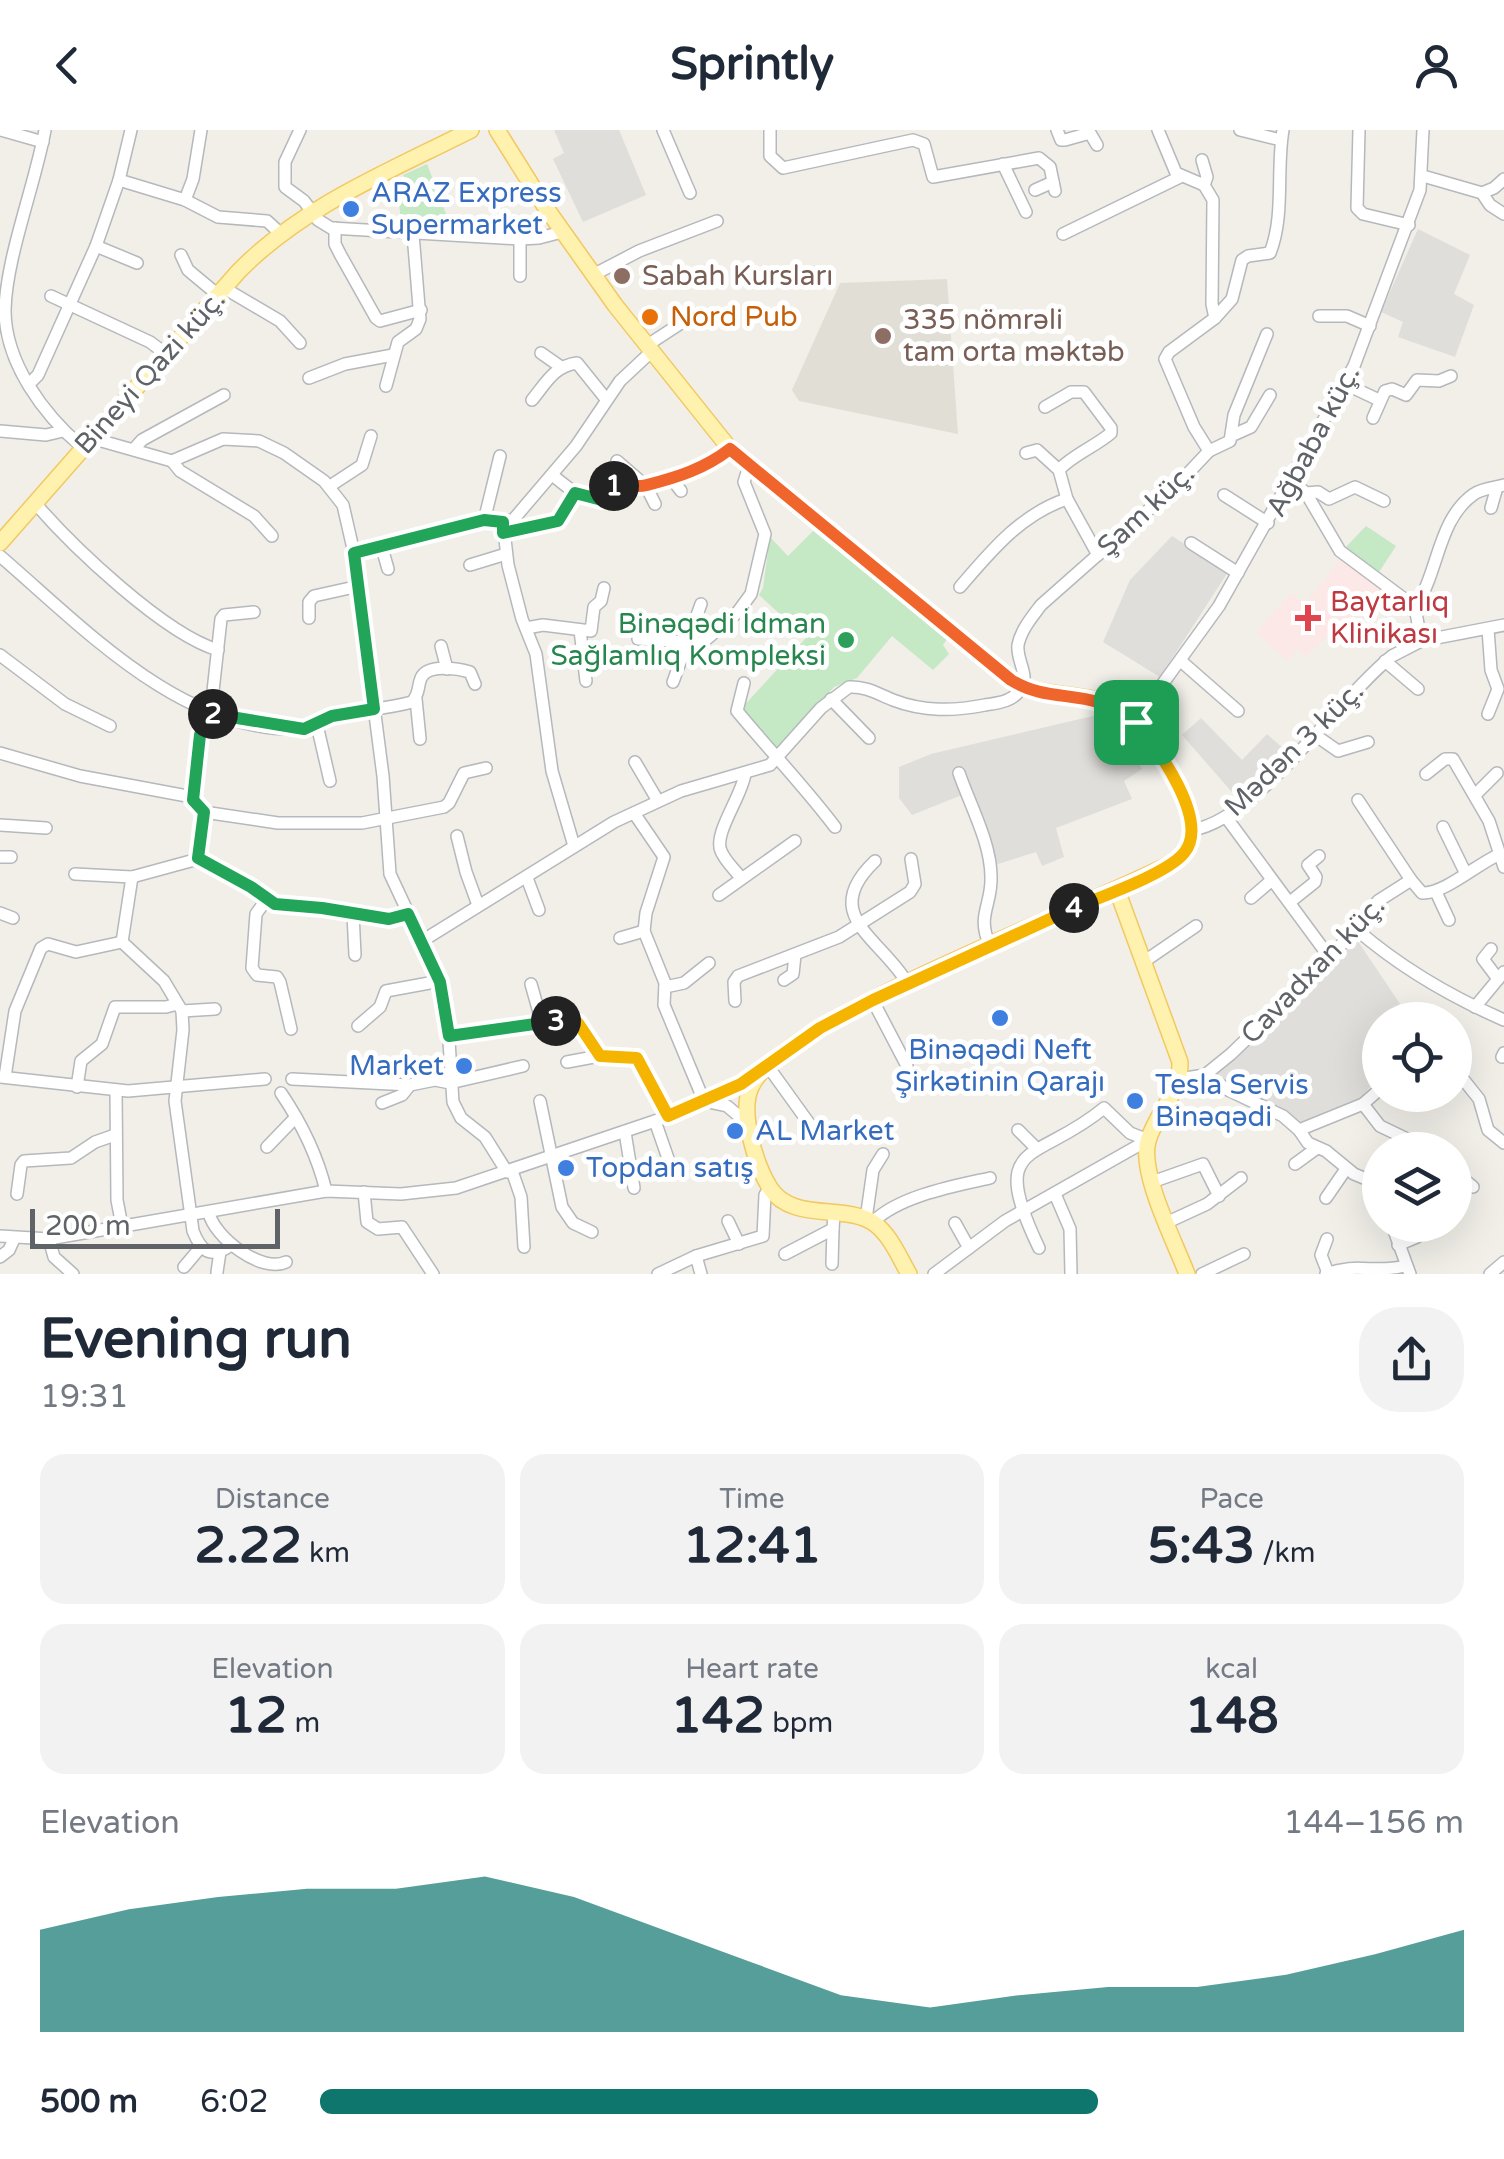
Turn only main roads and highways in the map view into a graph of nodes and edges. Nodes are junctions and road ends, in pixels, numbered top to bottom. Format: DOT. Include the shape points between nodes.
graph roads {
  1 [pos="471,130"];
  2 [pos="497,130"];
  3 [pos="508,130"];
  4 [pos="562,232"];
  5 [pos="0,544"];
  6 [pos="1117,890"];
  7 [pos="908,1274"];
  8 [pos="1188,1274"];
  1 -- 5 [label="main road, Bineyi Qazi küç." via="280,233"];
  2 -- 4 [label="main road"];
  3 -- 4 [label="main road"];
  4 -- 6 [label="main road" via="730,449 996,669 1022,686 1091,698 1136,722 1180,790 1192,830 1176,861"];
  6 -- 7 [label="main road" via="873,1000 763,1068 746,1102 746,1122 770,1187 788,1203 833,1222 870,1220"];
  6 -- 8 [label="main road" via="1177,1050 1179,1080 1148,1140 1147,1161"];
}
